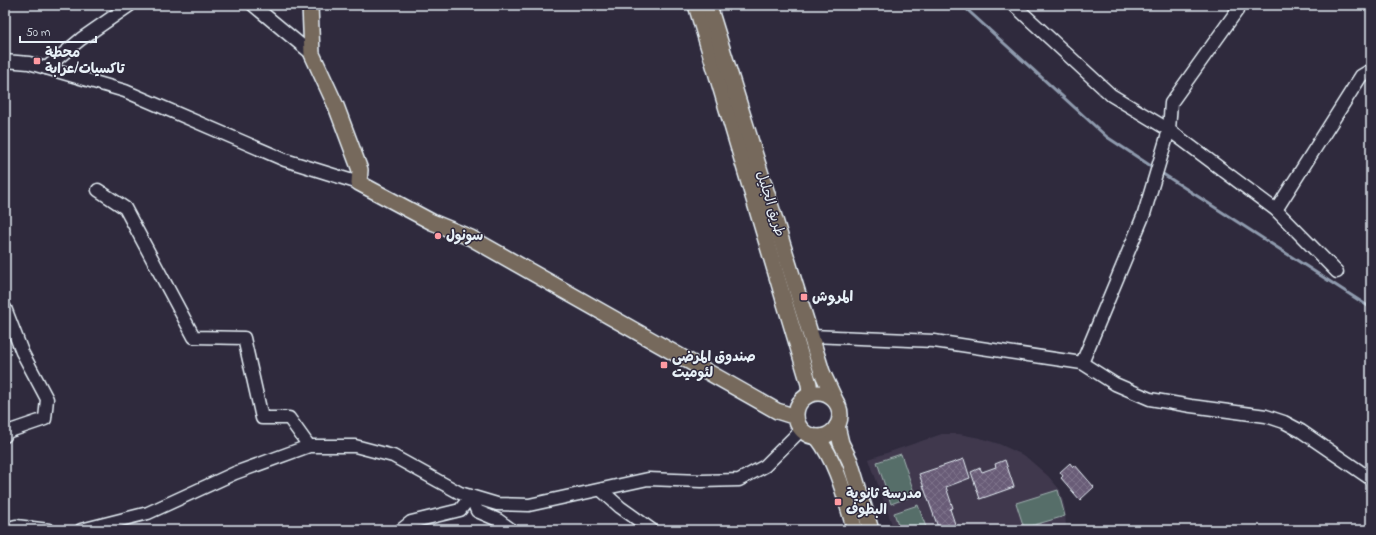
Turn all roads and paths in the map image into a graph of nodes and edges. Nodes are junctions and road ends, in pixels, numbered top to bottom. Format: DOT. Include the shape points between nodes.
graph roads {
  1 [pos="130,5"];
  2 [pos="253,5"];
  3 [pos="310,5"];
  4 [pos="696,5"];
  5 [pos="710,5"];
  6 [pos="1014,5"];
  7 [pos="1241,5"];
  8 [pos="312,54"];
  9 [pos="5,61"];
  10 [pos="46,68"];
  11 [pos="1371,70"];
  12 [pos="1169,130"];
  13 [pos="360,183"];
  14 [pos="98,190"];
  15 [pos="1276,210"];
  16 [pos="1337,272"];
  17 [pos="5,308"];
  18 [pos="811,336"];
  19 [pos="1082,363"];
  20 [pos="810,394"];
  21 [pos="836,402"];
  22 [pos="799,424"];
  23 [pos="837,426"];
  24 [pos="5,436"];
  25 [pos="817,437"];
  26 [pos="309,446"];
  27 [pos="1371,479"];
  28 [pos="600,490"];
  29 [pos="471,496"];
  30 [pos="5,529"];
  31 [pos="49,530"];
  32 [pos="81,530"];
  33 [pos="401,530"];
  34 [pos="512,530"];
  35 [pos="652,530"];
  36 [pos="855,530"];
  37 [pos="871,530"];
  1 -- 10 [label="street" via="80,38"];
  2 -- 8 [label="street"];
  3 -- 8 [label="main road"];
  4 -- 20 [label="main road, طريق الجليل"];
  5 -- 18 [label="main road, طريق الجليل"];
  6 -- 12 [label="street" via="1111,94"];
  7 -- 12 [label="street" via="1171,103"];
  8 -- 13 [label="main road" via="336,106 360,170"];
  9 -- 10 [label="street" via="29,63"];
  10 -- 13 [label="street" via="125,91 285,160"];
  11 -- 15 [label="street" via="1361,76"];
  12 -- 15 [label="street"];
  12 -- 19 [label="street" via="1144,214"];
  13 -- 22 [label="main road" via="432,222 471,238"];
  14 -- 26 [label="street" via="125,208 194,337 244,338 262,418 289,418"];
  15 -- 16 [label="street"];
  17 -- 24 [label="street" via="22,352 47,399 45,419 7,432"];
  18 -- 19 [label="street" via="934,341"];
  18 -- 21 [label="main road, طريق الجليل" via="822,372"];
  19 -- 27 [label="street" via="1115,384 1150,399 1266,416 1284,422"];
  20 -- 21 [label="main road" via="824,394"];
  20 -- 22 [label="main road" via="803,398 796,410"];
  21 -- 23 [label="main road" via="840,416"];
  22 -- 25 [label="main road" via="807,434"];
  22 -- 28 [label="street" via="765,466 739,480 648,479"];
  23 -- 25 [label="main road" via="828,434"];
  23 -- 37 [label="main road"];
  25 -- 36 [label="main road" via="835,466"];
  26 -- 29 [label="street" via="355,446 394,456"];
  26 -- 32 [label="street" via="235,473 148,513"];
  28 -- 29 [label="street" via="529,505 497,504"];
  28 -- 35 [label="street"];
  29 -- 33 [label="street" via="460,510 410,522"];
  29 -- 34 [label="street" via="477,511 498,520"];
  30 -- 31 [label="street" via="16,526"];
}
